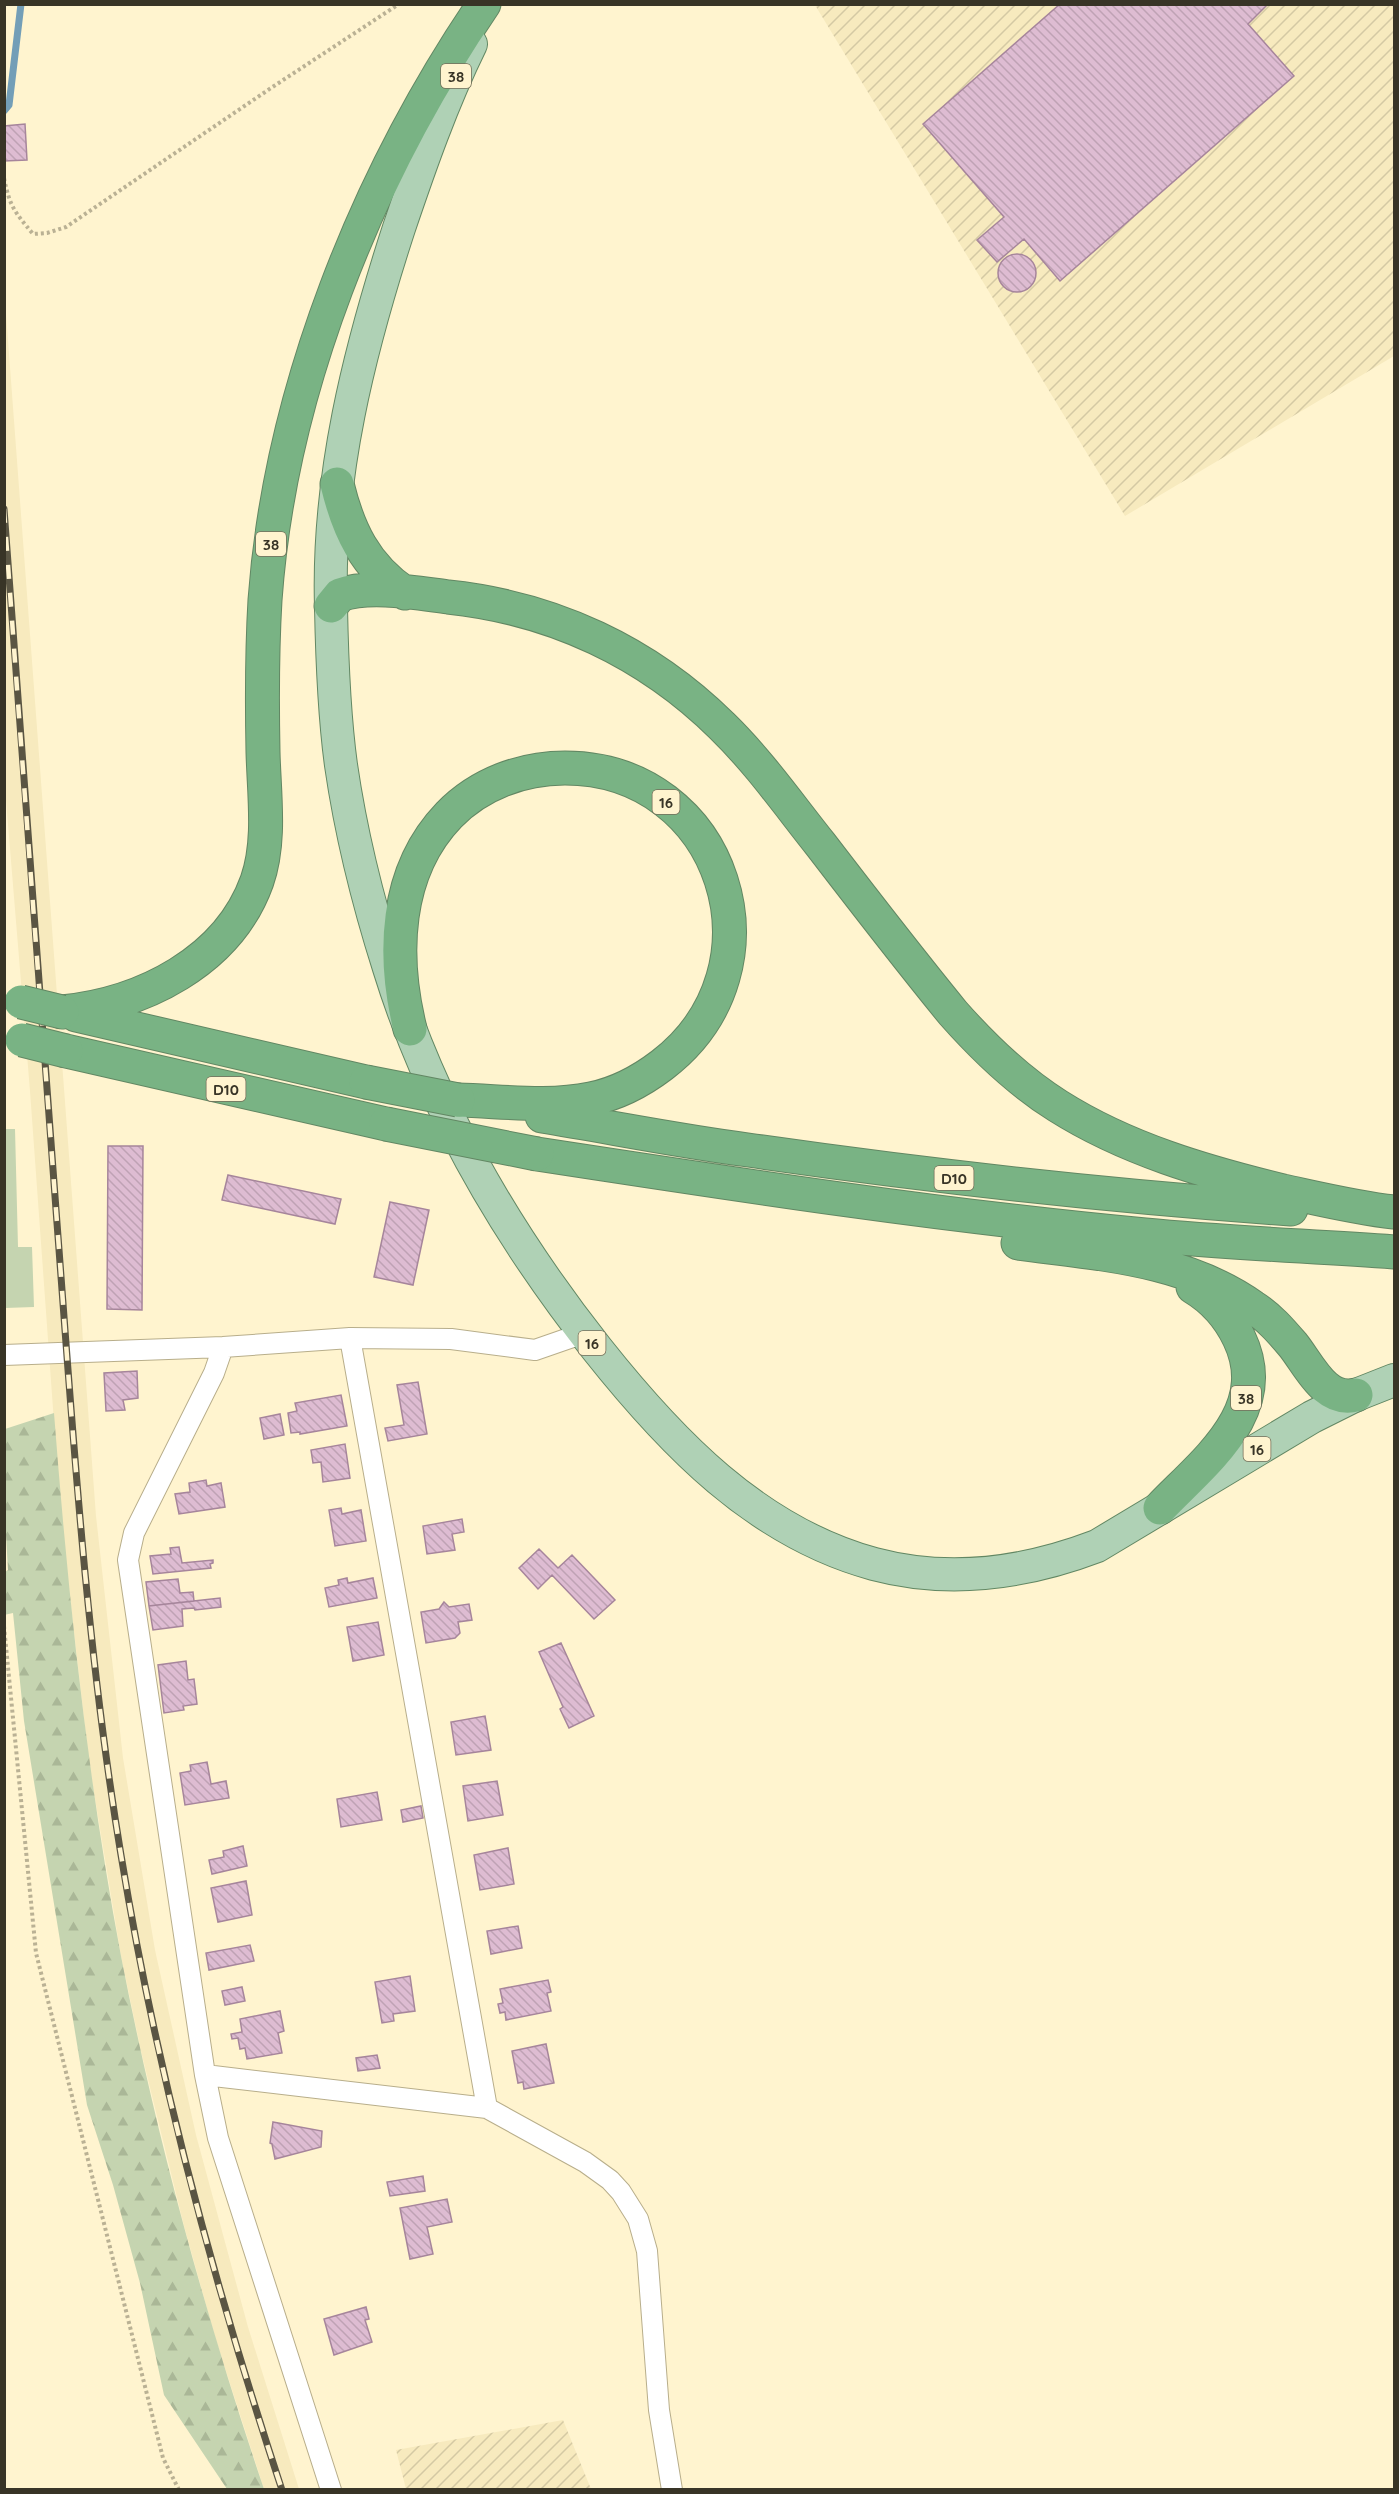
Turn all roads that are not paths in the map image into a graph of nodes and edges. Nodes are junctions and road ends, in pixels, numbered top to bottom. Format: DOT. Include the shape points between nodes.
graph roads {
  1 [pos="484,4"];
  2 [pos="491,4"];
  3 [pos="337,484"];
  4 [pos="405,593"];
  5 [pos="331,606"];
  6 [pos="13,999"];
  7 [pos="62,1012"];
  8 [pos="410,1029"];
  9 [pos="10,1038"];
  10 [pos="515,1107"];
  11 [pos="802,1194"];
  12 [pos="1395,1214"];
  13 [pos="1395,1252"];
  14 [pos="1135,1259"];
  15 [pos="584,1333"];
  16 [pos="350,1338"];
  17 [pos="223,1347"];
  18 [pos="4,1355"];
  19 [pos="1395,1380"];
  20 [pos="1356,1395"];
  21 [pos="1160,1508"];
  22 [pos="206,2075"];
  23 [pos="487,2108"];
  24 [pos="331,2490"];
  25 [pos="672,2490"];
  1 -- 7 [label="highway, 38" via="448,57 388,166 326,320 286,452 265,598 261,675 265,837 256,881 237,918 194,964 129,998"];
  2 -- 3 [label="main road, 38" via="446,100 384,274 353,390"];
  3 -- 4 [label="highway" via="360,549 381,574"];
  3 -- 5 [label="main road, 38" via="331,542"];
  4 -- 5 [label="highway" via="353,591 340,595"];
  4 -- 12 [label="highway" via="526,610 600,638 668,679 748,753 976,1039 1057,1106 1122,1141 1205,1169"];
  5 -- 8 [label="main road, 38" via="340,763 354,839 389,969"];
  6 -- 7 [label="highway, D10, bridge"];
  7 -- 10 [label="highway, D10, bridge" via="366,1082"];
  8 -- 10 [label="highway, 16" via="399,960 403,911 416,862 455,810 490,785 553,768 601,771 646,788 666,802 700,837 722,880 728,903 729,952 717,999 690,1040 630,1085 576,1101"];
  8 -- 15 [label="main road, 16" via="486,1187 526,1254"];
  9 -- 11 [label="highway, D10, bridge" via="386,1124 537,1154"];
  10 -- 12 [label="highway, D10" via="746,1150 957,1178 1164,1200"];
  11 -- 13 [label="highway, D10" via="1146,1235"];
  11 -- 14 [label="highway" via="958,1234"];
  14 -- 20 [label="highway" via="1187,1273 1234,1294 1276,1326 1331,1391"];
  14 -- 21 [label="highway, 38" via="1162,1269 1212,1300 1236,1331 1249,1377 1245,1406 1232,1431"];
  15 -- 16 [label="street" via="535,1350 452,1339"];
  15 -- 21 [label="main road, 16" via="636,1398 726,1486 790,1528 874,1564 953,1575 1026,1568 1097,1546"];
  16 -- 17 [label="street"];
  16 -- 23 [label="street"];
  17 -- 18 [label="street"];
  17 -- 22 [label="street" via="214,1373 134,1533 128,1560"];
  19 -- 20 [label="main road, 16"];
  20 -- 21 [label="main road, 16"];
  22 -- 23 [label="street"];
  22 -- 24 [label="street" via="218,2138"];
  23 -- 25 [label="street" via="598,2171 621,2192 638,2219 647,2251 659,2410"];
}
